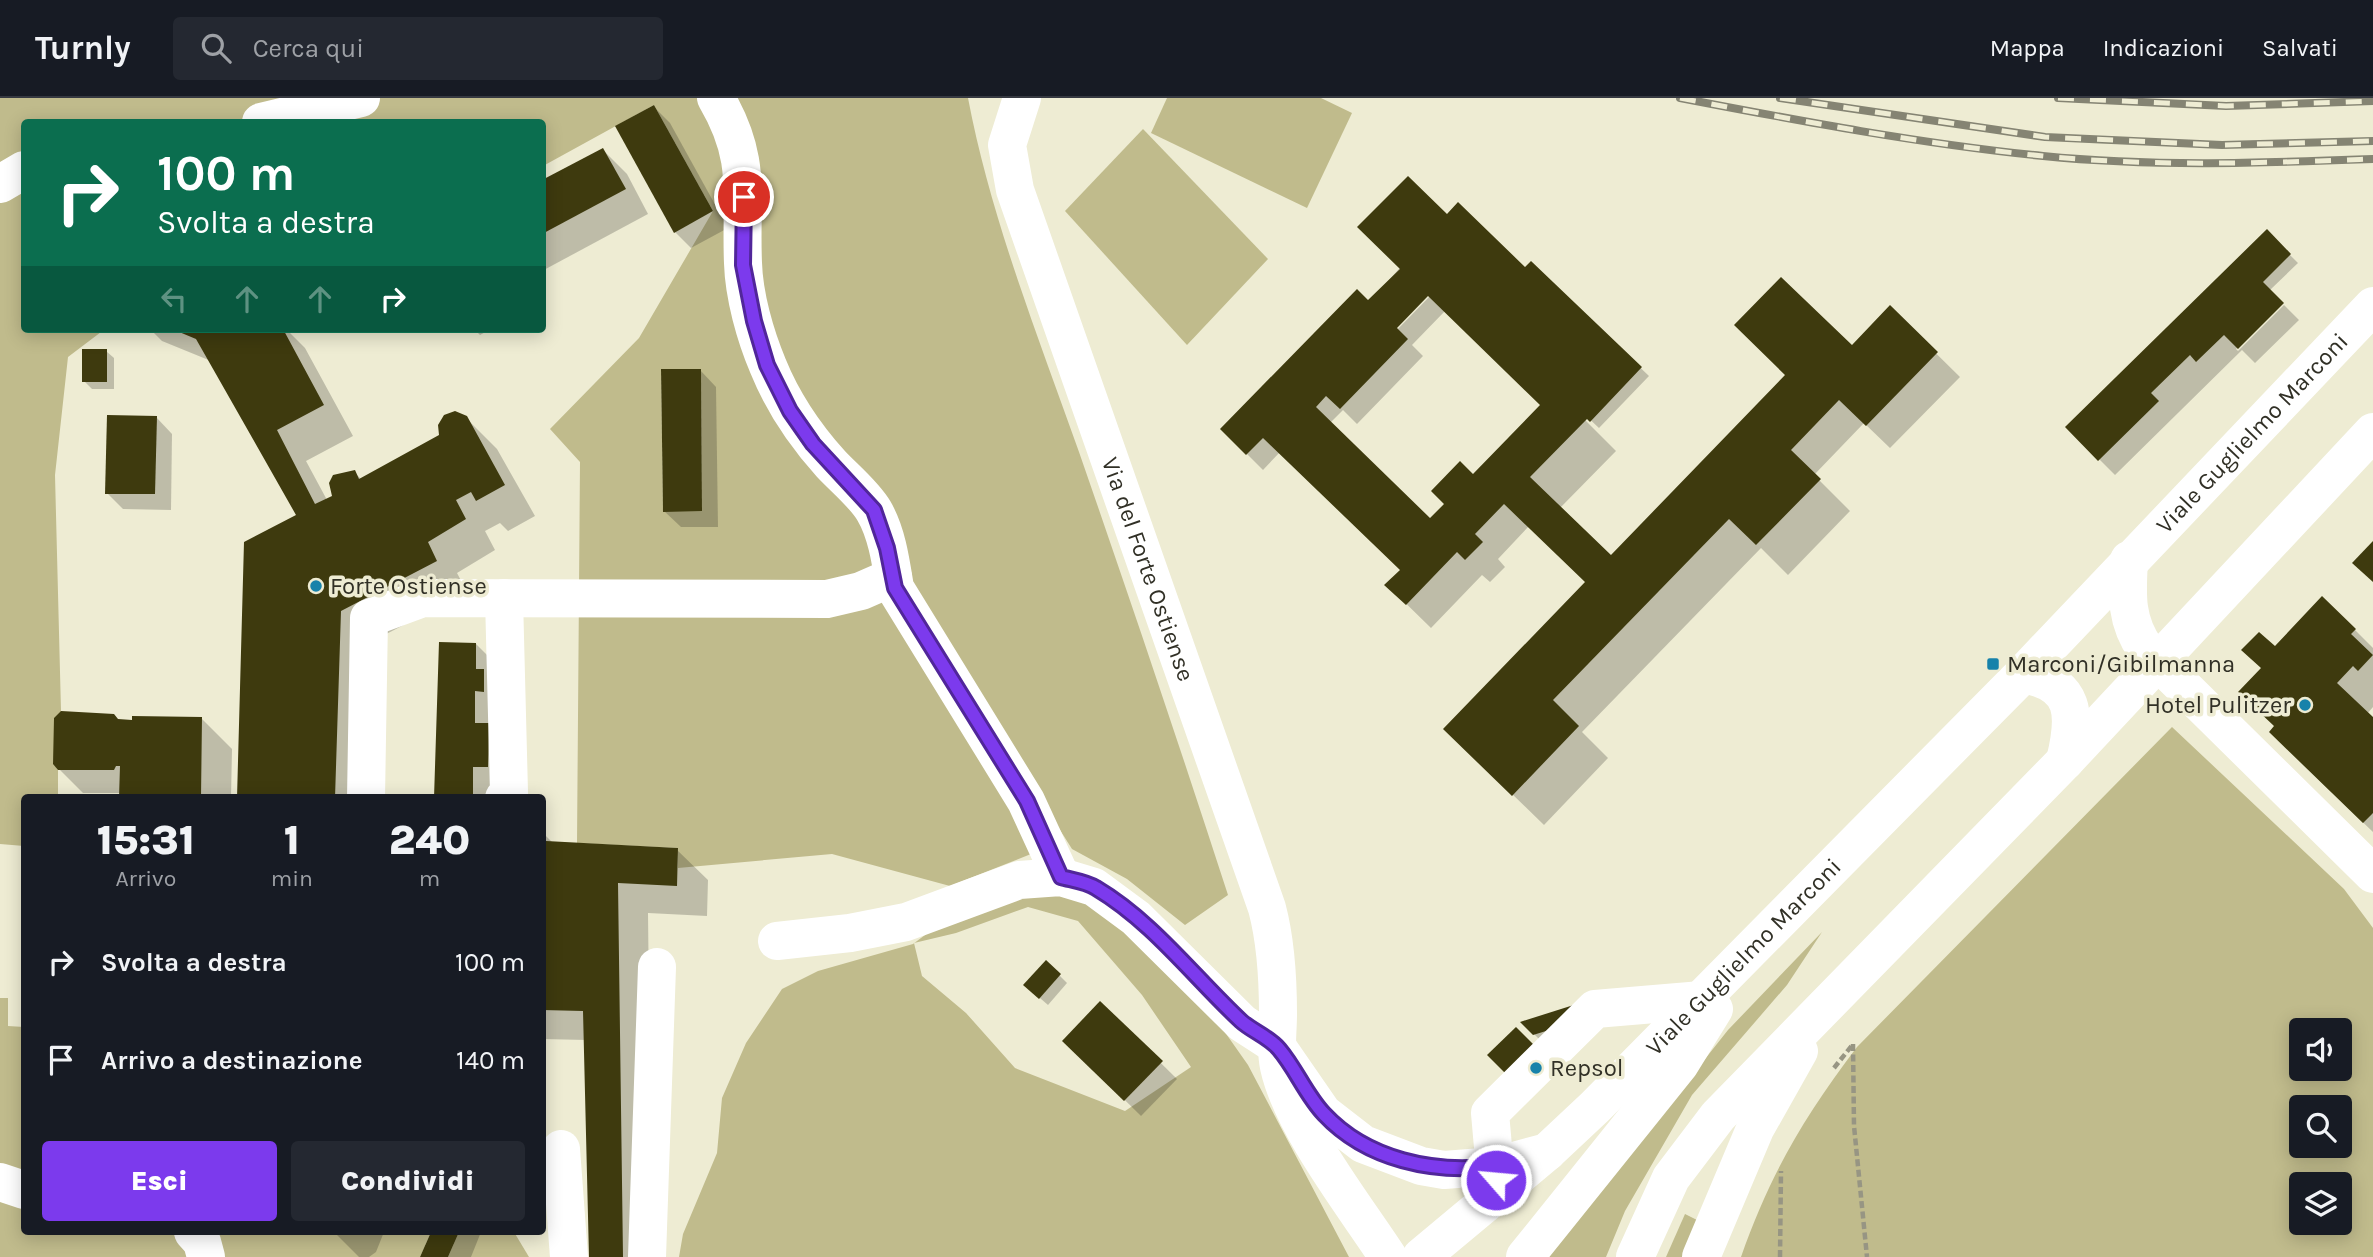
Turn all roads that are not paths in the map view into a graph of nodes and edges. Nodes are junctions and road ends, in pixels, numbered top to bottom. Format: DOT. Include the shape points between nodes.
graph roads {
  1 [pos="361,98"];
  2 [pos="716,98"];
  3 [pos="1022,98"];
  4 [pos="274,119"];
  5 [pos="21,172"];
  6 [pos="0,184"];
  7 [pos="2373,306"];
  8 [pos="2373,432"];
  9 [pos="2129,560"];
  10 [pos="893,576"];
  11 [pos="504,598"];
  12 [pos="2157,662"];
  13 [pos="2023,674"];
  14 [pos="2065,761"];
  15 [pos="366,794"];
  16 [pos="508,794"];
  17 [pos="2373,874"];
  18 [pos="1061,877"];
  19 [pos="778,941"];
  20 [pos="1752,948"];
  21 [pos="657,967"];
  22 [pos="1702,1000"];
  23 [pos="1826,1007"];
  24 [pos="1276,1045"];
  25 [pos="561,1149"];
  26 [pos="1496,1180"];
  27 [pos="0,1182"];
  28 [pos="21,1190"];
  29 [pos="196,1235"];
  30 [pos="206,1257"];
  31 [pos="569,1257"];
  32 [pos="647,1257"];
  33 [pos="1388,1257"];
  34 [pos="1421,1257"];
  35 [pos="1525,1257"];
  36 [pos="1635,1257"];
  37 [pos="1701,1257"];
  1 -- 4 [label="main road"];
  2 -- 10 [label="main road" via="740,148 743,265 767,365 813,444 874,510"];
  3 -- 24 [label="main road, Via del Forte Ostiense" via="1007,145 1015,190 1267,908 1278,987"];
  5 -- 6 [label="main road"];
  7 -- 9 [label="main road, Viale Guglielmo Marconi"];
  8 -- 12 [label="main road"];
  9 -- 12 [label="main road" via="2129,618 2137,638"];
  9 -- 13 [label="main road, Viale Guglielmo Marconi"];
  10 -- 11 [label="main road" via="861,591 827,598"];
  10 -- 18 [label="main road" via="912,619 1027,801"];
  11 -- 15 [label="main road" via="423,598 369,618"];
  11 -- 16 [label="main road"];
  12 -- 14 [label="main road"];
  12 -- 17 [label="main road"];
  13 -- 14 [label="main road" via="2053,684 2070,705 2073,728"];
  13 -- 20 [label="main road, Viale Guglielmo Marconi"];
  14 -- 23 [label="main road"];
  18 -- 19 [label="main road" via="1019,880 906,922"];
  18 -- 24 [label="main road" via="1094,887 1136,918 1242,1023"];
  20 -- 22 [label="main road, Viale Guglielmo Marconi"];
  20 -- 35 [label="main road" via="1680,1064"];
  21 -- 32 [label="main road"];
  22 -- 26 [label="main road, Viale Guglielmo Marconi" via="1547,1152"];
  22 -- 26 [label="main road" via="1595,1009 1490,1112"];
  23 -- 36 [label="main road" via="1732,1100 1692,1149 1658,1201"];
  23 -- 37 [label="main road" via="1755,1129"];
  24 -- 26 [label="main road" via="1323,1113 1343,1132 1421,1166"];
  24 -- 33 [label="main road, Via del Forte Ostiense" via="1291,1105"];
  25 -- 31 [label="main road"];
  26 -- 34 [label="main road, Viale Guglielmo Marconi"];
  27 -- 28 [label="main road"];
  29 -- 30 [label="main road"];
}
